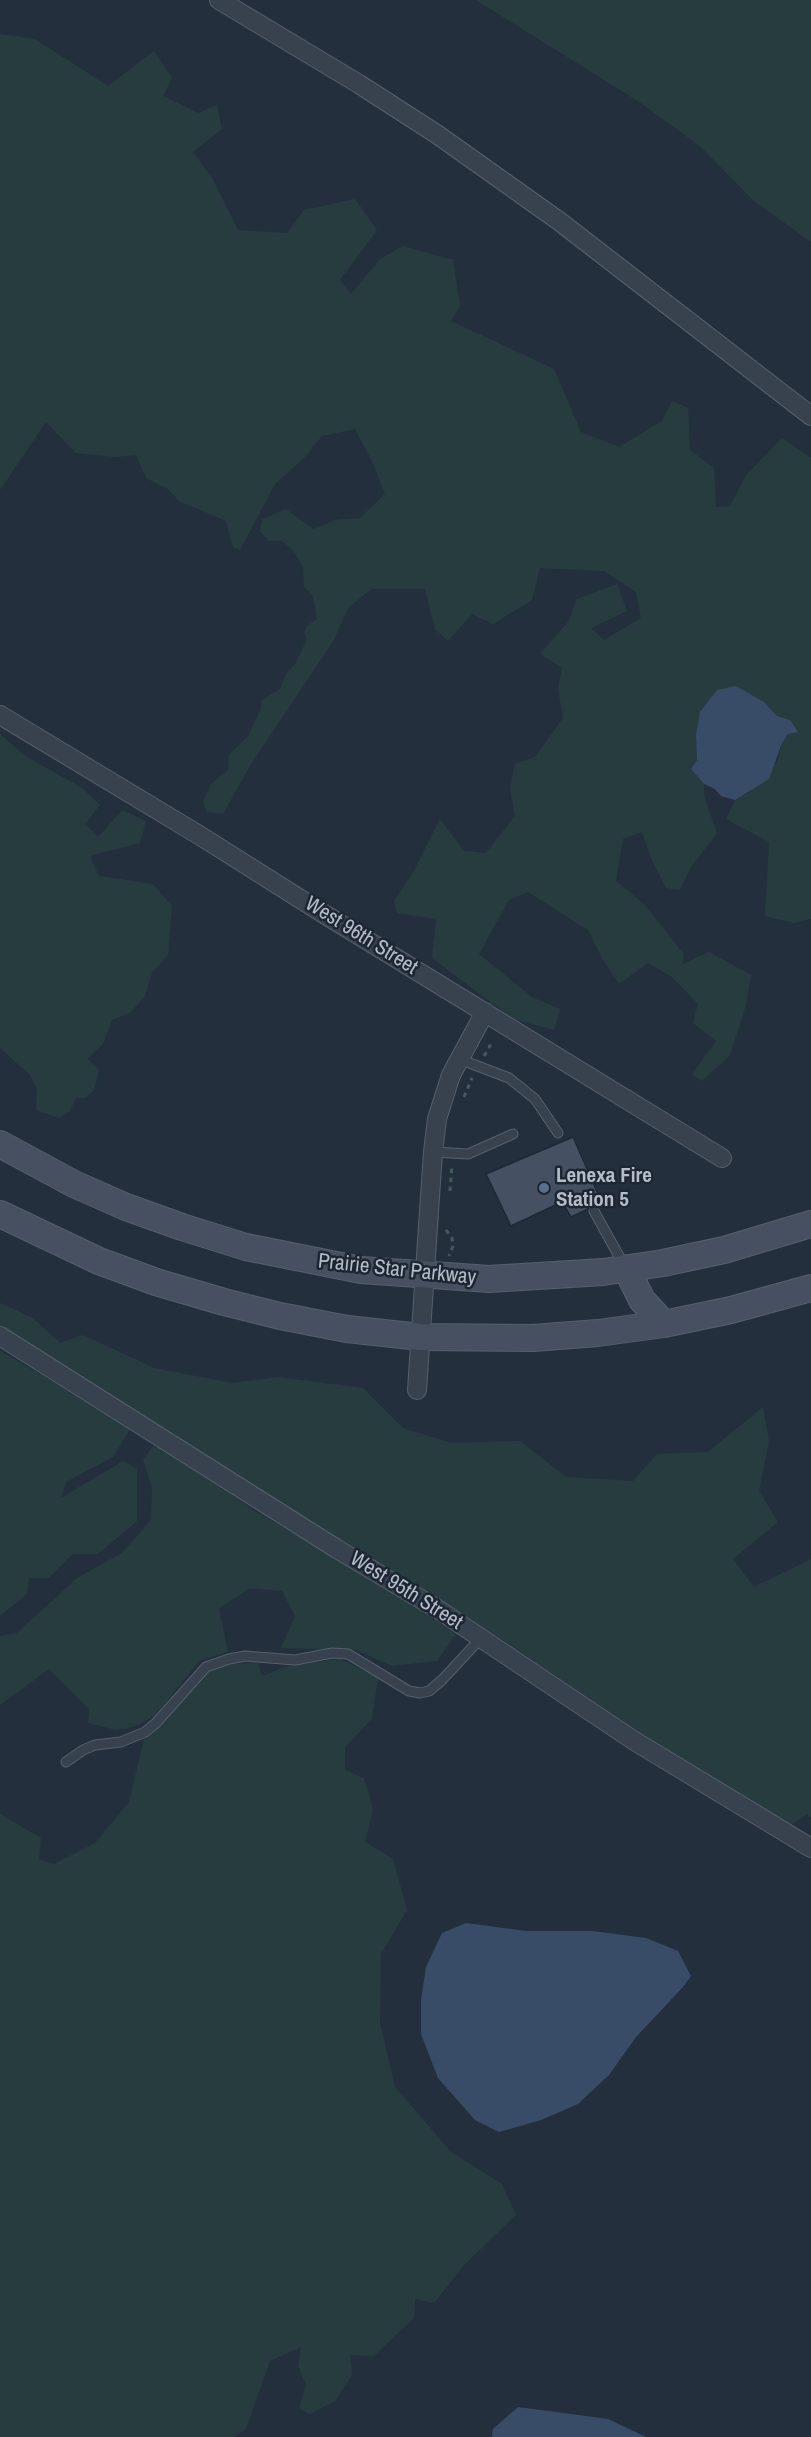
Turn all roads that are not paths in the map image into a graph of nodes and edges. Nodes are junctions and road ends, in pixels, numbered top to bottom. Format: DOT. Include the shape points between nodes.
graph roads {
  1 [pos="219,0"];
  2 [pos="811,416"];
  3 [pos="0,715"];
  4 [pos="485,1012"];
  5 [pos="459,1059"];
  6 [pos="558,1133"];
  7 [pos="513,1134"];
  8 [pos="0,1144"];
  9 [pos="433,1152"];
  10 [pos="722,1158"];
  11 [pos="594,1211"];
  12 [pos="0,1214"];
  13 [pos="811,1224"];
  14 [pos="626,1268"];
  15 [pos="424,1276"];
  16 [pos="811,1288"];
  17 [pos="664,1324"];
  18 [pos="0,1335"];
  19 [pos="420,1337"];
  20 [pos="417,1390"];
  21 [pos="481,1638"];
  22 [pos="66,1762"];
  23 [pos="811,1848"];
  1 -- 2 [label="street" via="359,84 559,220"];
  3 -- 4 [label="street, West 96th Street"];
  4 -- 5 [label="street"];
  4 -- 10 [label="street, West 96th Street"];
  5 -- 6 [label="lane" via="509,1078 535,1099"];
  5 -- 9 [label="street" via="442,1098"];
  7 -- 9 [label="lane" via="468,1154"];
  8 -- 15 [label="main road, Prairie Star Parkway" via="126,1207 246,1247 361,1270"];
  9 -- 15 [label="street"];
  11 -- 14 [label="lane"];
  12 -- 19 [label="main road" via="99,1261 224,1302 336,1327"];
  13 -- 14 [label="main road, Prairie Star Parkway" via="724,1250"];
  14 -- 15 [label="main road, Prairie Star Parkway" via="489,1279"];
  14 -- 17 [label="main road" via="642,1300"];
  15 -- 19 [label="street"];
  16 -- 17 [label="main road"];
  17 -- 19 [label="main road" via="533,1338"];
  18 -- 21 [label="street, West 95th Street"];
  19 -- 20 [label="street"];
  21 -- 22 [label="lane" via="442,1680 420,1693 409,1691 348,1654 295,1660 246,1656 229,1659 206,1667 146,1732 121,1742 95,1745"];
  21 -- 23 [label="street, West 95th Street" via="633,1740"];
}
